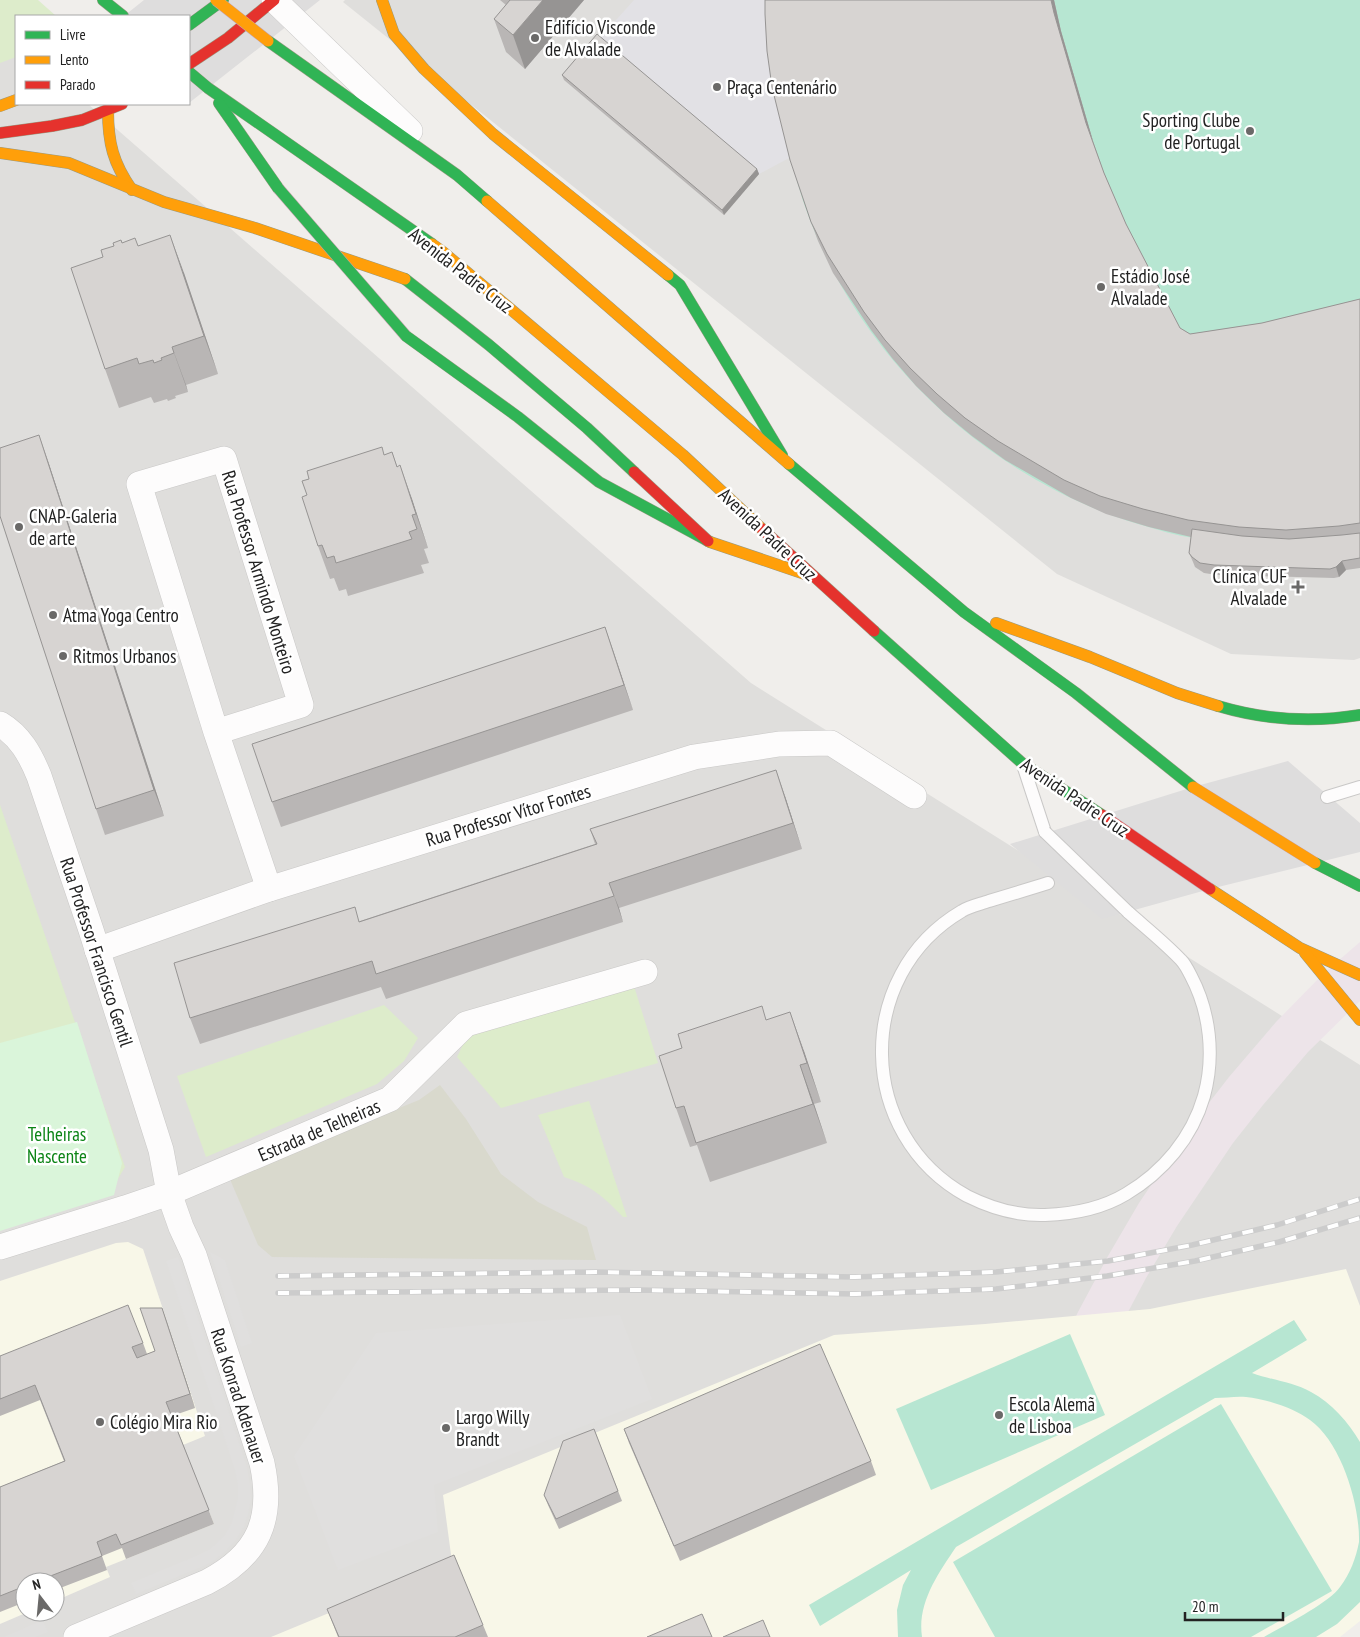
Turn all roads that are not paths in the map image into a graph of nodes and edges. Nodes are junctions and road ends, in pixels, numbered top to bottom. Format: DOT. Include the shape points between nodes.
graph roads {
  1 [pos="103,0"];
  2 [pos="216,0"];
  3 [pos="223,0"];
  4 [pos="274,0"];
  5 [pos="382,0"];
  6 [pos="122,15"];
  7 [pos="190,24"];
  8 [pos="190,63"];
  9 [pos="190,73"];
  10 [pos="208,88"];
  11 [pos="15,100"];
  12 [pos="0,106"];
  13 [pos="108,107"];
  14 [pos="0,133"];
  15 [pos="0,154"];
  16 [pos="457,175"];
  17 [pos="132,190"];
  18 [pos="785,461"];
  19 [pos="708,541"];
  20 [pos="813,577"];
  21 [pos="964,612"];
  22 [pos="1360,715"];
  23 [pos="0,724"];
  24 [pos="216,732"];
  25 [pos="1022,763"];
  26 [pos="1360,787"];
  27 [pos="914,796"];
  28 [pos="1327,797"];
  29 [pos="1048,883"];
  30 [pos="1360,886"];
  31 [pos="270,889"];
  32 [pos="1300,948"];
  33 [pos="97,950"];
  34 [pos="645,972"];
  35 [pos="1360,975"];
  36 [pos="1360,1020"];
  37 [pos="169,1193"];
  38 [pos="0,1247"];
  39 [pos="76,1637"];
  1 -- 6 [label="main road"];
  2 -- 16 [label="main road, bridge" via="268,41"];
  3 -- 7 [label="main road"];
  4 -- 8 [label="main road" via="228,38"];
  4 -- 16 [label="street"];
  5 -- 18 [label="main road" via="394,34 424,68 493,134 680,285"];
  9 -- 10 [label="main road, Avenida Padre Cruz"];
  10 -- 19 [label="main road, bridge" via="278,188 406,336 518,417 599,482"];
  10 -- 20 [label="main road, Avenida Padre Cruz" via="443,252 683,455"];
  11 -- 12 [label="main road"];
  13 -- 14 [label="main road" via="72,122"];
  13 -- 17 [label="main road" via="107,126 113,159"];
  15 -- 17 [label="main road" via="69,163"];
  16 -- 18 [label="main road"];
  17 -- 19 [label="main road" via="407,280 587,428"];
  18 -- 21 [label="main road"];
  19 -- 20 [label="main road"];
  20 -- 25 [label="main road, Avenida Padre Cruz"];
  21 -- 22 [label="main road" via="1122,669 1176,693 1235,712 1291,721 1337,720"];
  21 -- 30 [label="main road, bridge" via="1076,693 1193,787 1316,863"];
  23 -- 33 [label="street, Rua Professor Francisco Gentil" via="22,742 32,757"];
  24 -- 24 [label="street, Rua Professor Armindo Monteiro" via="139,484 224,459 301,704"];
  24 -- 31 [label="street, Rua Professor Armindo Monteiro"];
  25 -- 29 [label="lane, bridge" via="1045,832 1183,961 1205,1012 1210,1040 1204,1096 1180,1146 1140,1186 1090,1210 1062,1215 1006,1211 980,1202 933,1172 899,1128 888,1102 882,1075 884,1019 892,992 921,944 965,909"];
  25 -- 32 [label="main road, Avenida Padre Cruz, bridge"];
  26 -- 28 [label="lane"];
  27 -- 31 [label="street, Rua Professor Vítor Fontes" via="832,743 779,744 694,757"];
  31 -- 33 [label="street, Rua Professor Vítor Fontes"];
  32 -- 35 [label="main road, Avenida Padre Cruz"];
  32 -- 36 [label="main road"];
  33 -- 37 [label="street, Rua Professor Francisco Gentil" via="161,1150"];
  34 -- 37 [label="street, Estrada de Telheiras" via="466,1024 390,1099"];
  37 -- 38 [label="street, Estrada de Telheiras"];
  37 -- 39 [label="street, Rua Konrad Adenauer" via="180,1227 194,1254 259,1453 266,1482 264,1518 249,1549 224,1573"];
}
